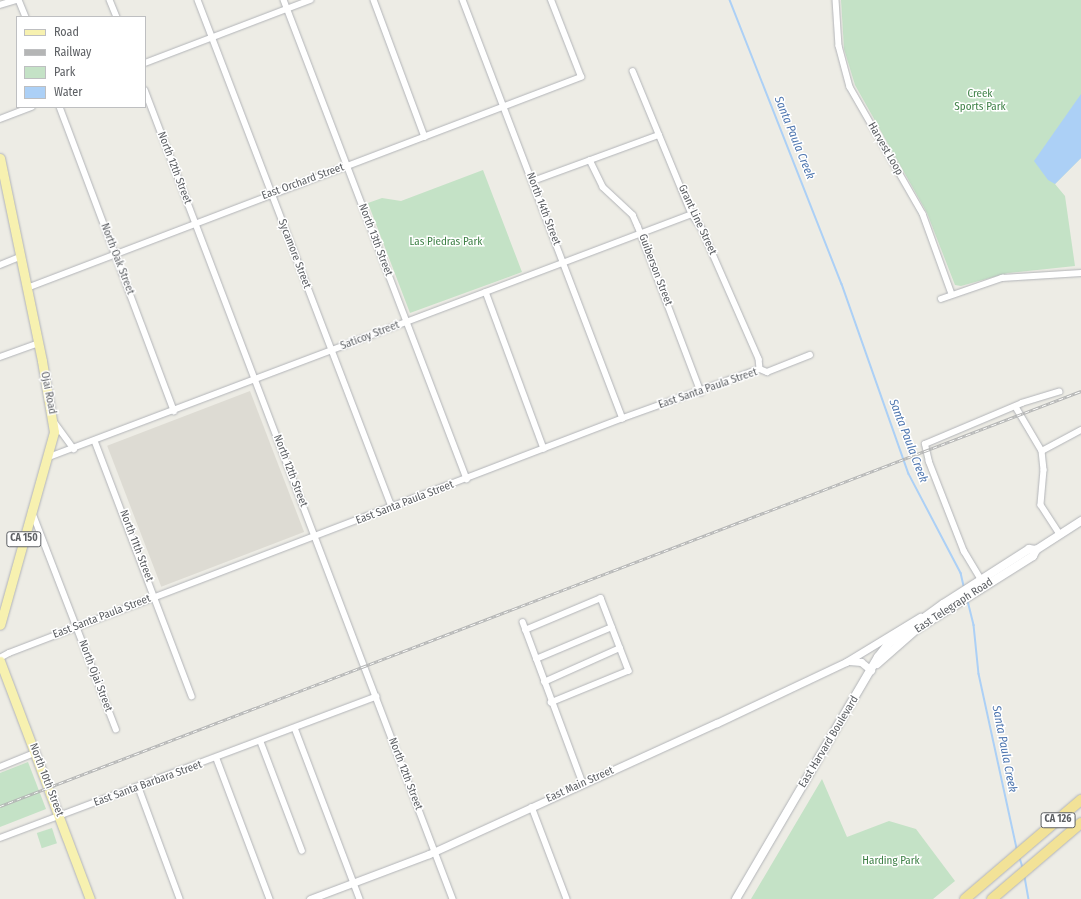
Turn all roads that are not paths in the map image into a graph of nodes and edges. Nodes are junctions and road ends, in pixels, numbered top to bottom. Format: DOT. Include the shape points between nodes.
graph roads {
  1 [pos="16,0"];
  2 [pos="19,0"];
  3 [pos="110,0"];
  4 [pos="198,0"];
  5 [pos="284,0"];
  6 [pos="310,0"];
  7 [pos="374,0"];
  8 [pos="463,0"];
  9 [pos="551,0"];
  10 [pos="836,0"];
  11 [pos="0,5"];
  12 [pos="287,8"];
  13 [pos="26,16"];
  14 [pos="117,16"];
  15 [pos="212,37"];
  16 [pos="146,63"];
  17 [pos="633,71"];
  18 [pos="146,93"];
  19 [pos="504,107"];
  20 [pos="29,108"];
  21 [pos="60,108"];
  22 [pos="0,119"];
  23 [pos="659,134"];
  24 [pos="425,137"];
  25 [pos="0,158"];
  26 [pos="590,160"];
  27 [pos="347,166"];
  28 [pos="2,174"];
  29 [pos="533,181"];
  30 [pos="271,194"];
  31 [pos="692,214"];
  32 [pos="195,223"];
  33 [pos="641,234"];
  34 [pos="116,254"];
  35 [pos="20,257"];
  36 [pos="564,262"];
  37 [pos="0,265"];
  38 [pos="1081,273"];
  39 [pos="27,288"];
  40 [pos="486,292"];
  41 [pos="952,294"];
  42 [pos="941,299"];
  43 [pos="406,322"];
  44 [pos="39,343"];
  45 [pos="331,351"];
  46 [pos="810,355"];
  47 [pos="0,357"];
  48 [pos="760,369"];
  49 [pos="255,379"];
  50 [pos="701,392"];
  51 [pos="1059,392"];
  52 [pos="1016,407"];
  53 [pos="174,411"];
  54 [pos="623,418"];
  55 [pos="54,420"];
  56 [pos="1081,430"];
  57 [pos="95,442"];
  58 [pos="74,449"];
  59 [pos="544,449"];
  60 [pos="1042,451"];
  61 [pos="49,457"];
  62 [pos="467,480"];
  63 [pos="392,507"];
  64 [pos="32,511"];
  65 [pos="1081,521"];
  66 [pos="1060,534"];
  67 [pos="314,536"];
  68 [pos="978,584"];
  69 [pos="155,597"];
  70 [pos="945,607"];
  71 [pos="522,622"];
  72 [pos="0,623"];
  73 [pos="76,627"];
  74 [pos="612,627"];
  75 [pos="525,630"];
  76 [pos="878,642"];
  77 [pos="620,648"];
  78 [pos="0,658"];
  79 [pos="536,659"];
  80 [pos="0,661"];
  81 [pos="846,662"];
  82 [pos="872,668"];
  83 [pos="544,682"];
  84 [pos="192,696"];
  85 [pos="376,697"];
  86 [pos="551,703"];
  87 [pos="295,728"];
  88 [pos="116,729"];
  89 [pos="261,742"];
  90 [pos="36,753"];
  91 [pos="217,759"];
  92 [pos="0,767"];
  93 [pos="583,783"];
  94 [pos="139,788"];
  95 [pos="1081,800"];
  96 [pos="532,807"];
  97 [pos="59,815"];
  98 [pos="1081,823"];
  99 [pos="0,838"];
  100 [pos="302,850"];
  101 [pos="434,851"];
  102 [pos="354,883"];
  103 [pos="90,899"];
  104 [pos="180,899"];
  105 [pos="270,899"];
  106 [pos="310,899"];
  107 [pos="360,899"];
  108 [pos="453,899"];
  109 [pos="567,899"];
  110 [pos="736,899"];
  111 [pos="965,899"];
  112 [pos="992,899"];
  1 -- 11 [label="street"];
  2 -- 13 [label="street"];
  3 -- 14 [label="street"];
  4 -- 15 [label="street, Sycamore Street"];
  5 -- 12 [label="street, North 13th Street"];
  6 -- 12 [label="street"];
  7 -- 24 [label="street"];
  8 -- 19 [label="street, North 14th Street"];
  9 -- 19 [label="street, East Orchard Street" via="580,77"];
  10 -- 41 [label="street, Harvest Loop" via="839,46 850,87 923,214"];
  12 -- 15 [label="street"];
  12 -- 27 [label="street, North 13th Street"];
  15 -- 16 [label="street"];
  15 -- 30 [label="street, Sycamore Street"];
  17 -- 23 [label="street, Grant Line Street"];
  18 -- 32 [label="street, North 12th Street"];
  19 -- 24 [label="street, East Orchard Street"];
  19 -- 29 [label="street, North 14th Street"];
  20 -- 22 [label="street"];
  21 -- 34 [label="street, North Oak Street"];
  23 -- 26 [label="street"];
  23 -- 31 [label="street, Grant Line Street"];
  24 -- 27 [label="street, East Orchard Street"];
  25 -- 28 [label="main road, Ojai Road / CA 150"];
  26 -- 29 [label="street"];
  26 -- 33 [label="street, Guiberson Street" via="603,187 633,215"];
  27 -- 30 [label="street, East Orchard Street"];
  27 -- 43 [label="street, North 13th Street"];
  28 -- 35 [label="main road, Ojai Road / CA 150"];
  29 -- 36 [label="street, North 14th Street"];
  30 -- 32 [label="street, East Orchard Street"];
  30 -- 45 [label="street, Sycamore Street"];
  31 -- 33 [label="street, Saticoy Street"];
  31 -- 48 [label="street, Grant Line Street" via="702,229"];
  32 -- 34 [label="street, East Orchard Street"];
  32 -- 49 [label="street, North 12th Street"];
  33 -- 36 [label="street, Saticoy Street"];
  33 -- 50 [label="street, Guiberson Street"];
  34 -- 39 [label="street, East Orchard Street"];
  34 -- 53 [label="street, North Oak Street"];
  35 -- 37 [label="street"];
  35 -- 39 [label="main road, Ojai Road / CA 150"];
  36 -- 40 [label="street, Saticoy Street"];
  36 -- 54 [label="street, North 14th Street"];
  38 -- 41 [label="street" via="1002,278"];
  39 -- 44 [label="main road, Ojai Road / CA 150"];
  40 -- 43 [label="street, Saticoy Street"];
  40 -- 59 [label="street"];
  41 -- 42 [label="street"];
  43 -- 45 [label="street, Saticoy Street"];
  43 -- 62 [label="street, North 13th Street"];
  44 -- 47 [label="street"];
  44 -- 55 [label="main road, Ojai Road / CA 150"];
  45 -- 49 [label="street, Saticoy Street"];
  45 -- 63 [label="street, Sycamore Street"];
  46 -- 48 [label="street, East Santa Paula Street" via="767,372"];
  48 -- 50 [label="street, East Santa Paula Street"];
  49 -- 53 [label="street, Saticoy Street"];
  49 -- 67 [label="street, North 12th Street"];
  50 -- 54 [label="street, East Santa Paula Street"];
  51 -- 52 [label="street" via="1041,395"];
  52 -- 60 [label="street"];
  52 -- 68 [label="street" via="925,444 929,462"];
  53 -- 57 [label="street, Saticoy Street"];
  54 -- 59 [label="street, East Santa Paula Street"];
  55 -- 58 [label="street"];
  55 -- 61 [label="main road, Ojai Road / CA 150"];
  56 -- 60 [label="street"];
  57 -- 58 [label="street, Saticoy Street"];
  57 -- 69 [label="street, North 11th Street"];
  58 -- 61 [label="street, Saticoy Street"];
  59 -- 62 [label="street, East Santa Paula Street"];
  60 -- 66 [label="street" via="1044,470 1041,505"];
  61 -- 64 [label="main road, Ojai Road / CA 150"];
  62 -- 63 [label="street, East Santa Paula Street"];
  63 -- 67 [label="street, East Santa Paula Street"];
  64 -- 72 [label="main road, Ojai Road / CA 150"];
  64 -- 73 [label="street, North Ojai Street"];
  65 -- 66 [label="main road, East Telegraph Road"];
  66 -- 68 [label="main road, East Telegraph Road" via="1036,550 1029,549"];
  67 -- 69 [label="street, East Santa Paula Street"];
  67 -- 85 [label="street, North 12th Street"];
  68 -- 70 [label="main road, East Telegraph Road"];
  69 -- 73 [label="street, East Santa Paula Street"];
  69 -- 84 [label="street, North 11th Street"];
  70 -- 76 [label="street, East Telegraph Road"];
  70 -- 82 [label="main road, East Harvard Boulevard" via="892,640"];
  71 -- 75 [label="street"];
  73 -- 78 [label="street, East Santa Paula Street"];
  73 -- 88 [label="street, North Ojai Street"];
  74 -- 75 [label="street" via="600,598"];
  74 -- 77 [label="street"];
  74 -- 79 [label="street"];
  75 -- 79 [label="street"];
  76 -- 81 [label="street, East Main Street"];
  77 -- 83 [label="street"];
  77 -- 86 [label="street" via="629,671"];
  79 -- 83 [label="street"];
  80 -- 90 [label="main road, North 10th Street"];
  81 -- 82 [label="street" via="861,662"];
  81 -- 93 [label="street, East Main Street"];
  82 -- 110 [label="main road, East Harvard Boulevard"];
  83 -- 86 [label="street"];
  85 -- 87 [label="street, East Santa Barbara Street"];
  85 -- 101 [label="street, North 12th Street"];
  86 -- 93 [label="street"];
  87 -- 89 [label="street, East Santa Barbara Street"];
  87 -- 102 [label="street"];
  89 -- 91 [label="street, East Santa Barbara Street"];
  89 -- 100 [label="street"];
  90 -- 92 [label="street"];
  90 -- 97 [label="main road, North 10th Street"];
  91 -- 94 [label="street, East Santa Barbara Street"];
  91 -- 105 [label="street"];
  93 -- 96 [label="street, East Main Street"];
  94 -- 97 [label="street, East Santa Barbara Street"];
  94 -- 104 [label="street"];
  95 -- 111 [label="highway, CA 126"];
  96 -- 101 [label="street, East Main Street"];
  96 -- 109 [label="street"];
  97 -- 99 [label="street, East Santa Barbara Street"];
  97 -- 103 [label="main road, North 10th Street"];
  98 -- 112 [label="highway, CA 126"];
  101 -- 102 [label="street, East Main Street"];
  101 -- 108 [label="street, North 12th Street"];
  102 -- 106 [label="street, East Main Street"];
  102 -- 107 [label="street"];
}
